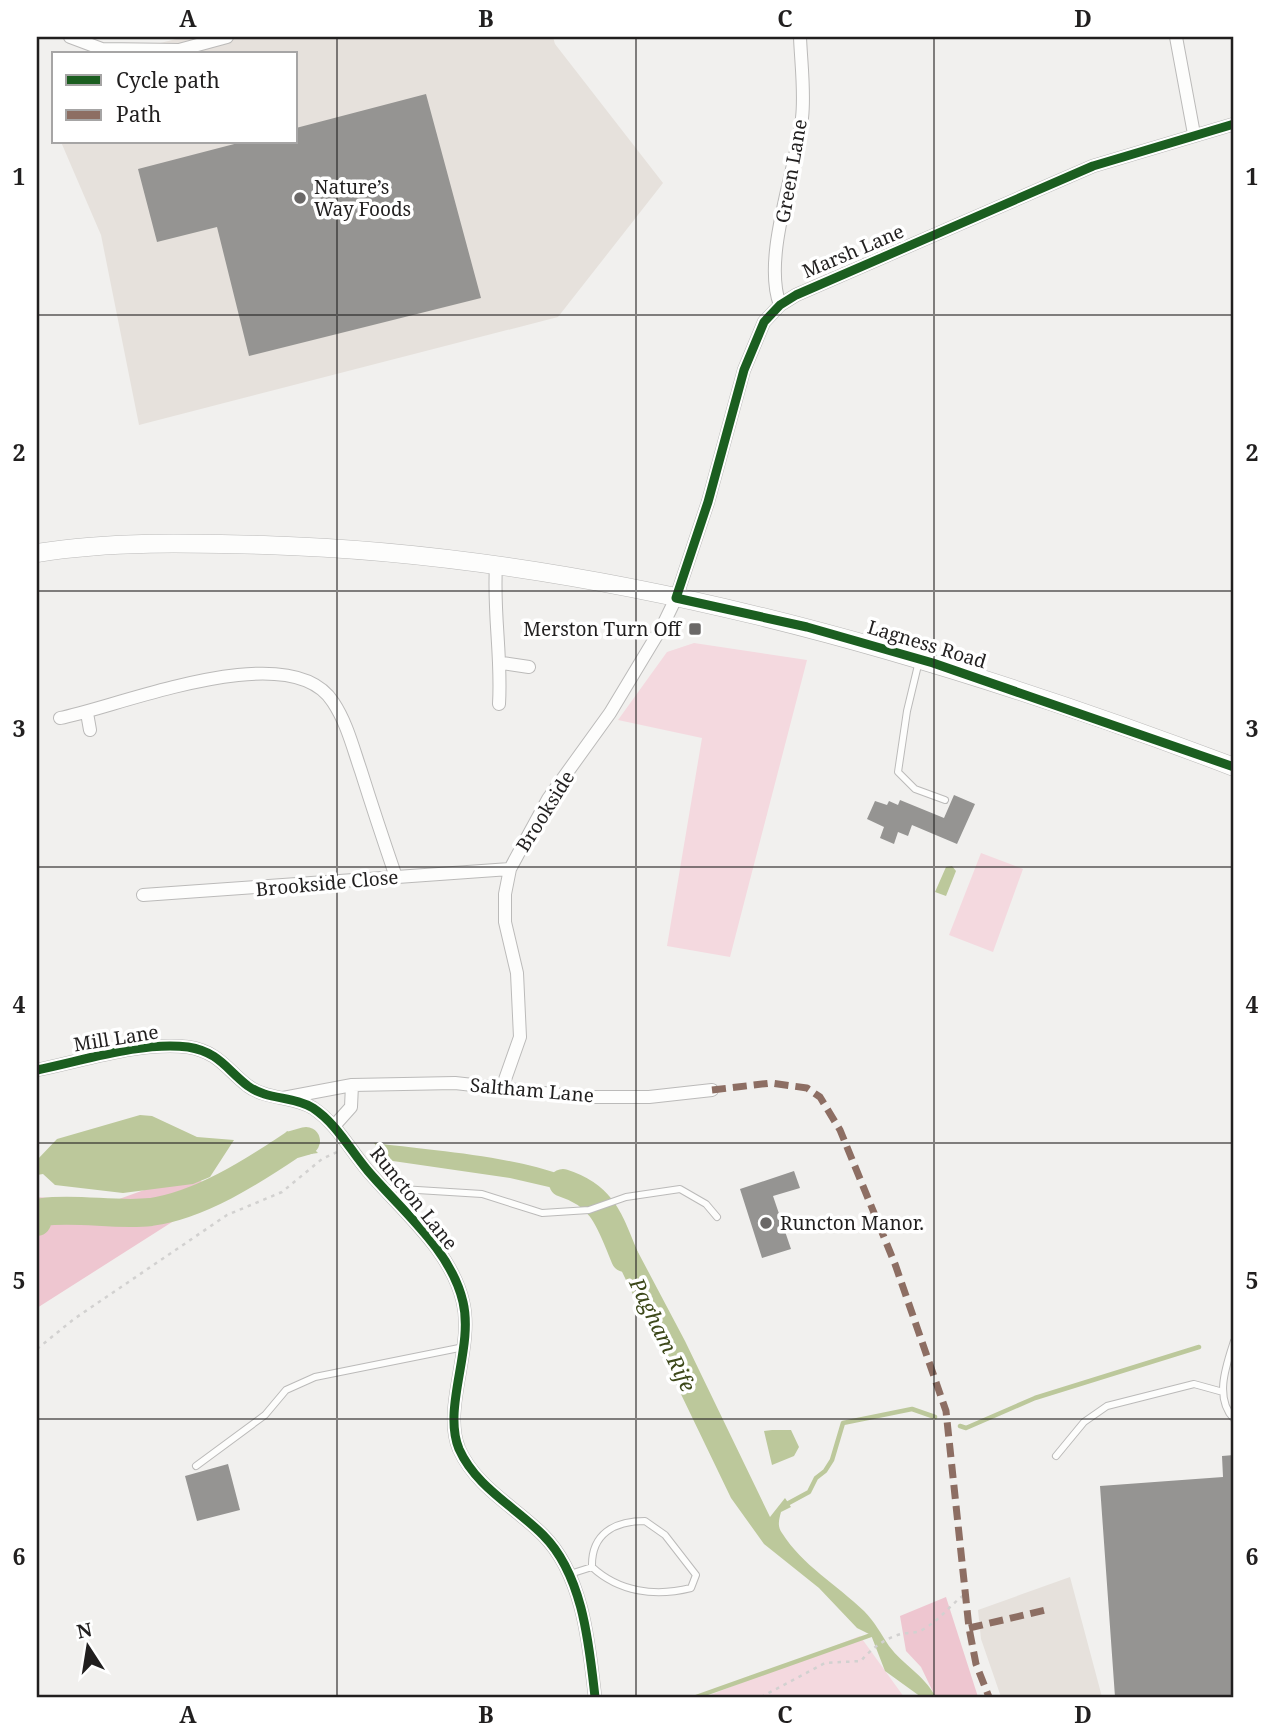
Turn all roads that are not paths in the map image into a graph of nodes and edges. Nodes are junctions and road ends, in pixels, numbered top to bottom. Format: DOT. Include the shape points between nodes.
graph roads {
  1 [pos="70,37"];
  2 [pos="228,37"];
  3 [pos="800,37"];
  4 [pos="1177,37"];
  5 [pos="1234,124"];
  6 [pos="1194,134"];
  7 [pos="780,304"];
  8 [pos="37,553"];
  9 [pos="496,566"];
  10 [pos="676,598"];
  11 [pos="920,659"];
  12 [pos="502,663"];
  13 [pos="529,667"];
  14 [pos="499,704"];
  15 [pos="87,713"];
  16 [pos="60,718"];
  17 [pos="90,730"];
  18 [pos="1234,767"];
  19 [pos="945,800"];
  20 [pos="510,869"];
  21 [pos="396,877"];
  22 [pos="143,895"];
  23 [pos="37,1070"];
  24 [pos="352,1085"];
  25 [pos="502,1088"];
  26 [pos="712,1090"];
  27 [pos="280,1098"];
  28 [pos="310,1107"];
  29 [pos="334,1126"];
  30 [pos="383,1188"];
  31 [pos="717,1217"];
  32 [pos="1234,1341"];
  33 [pos="464,1347"];
  34 [pos="1223,1392"];
  35 [pos="1234,1419"];
  36 [pos="1056,1456"];
  37 [pos="196,1466"];
  38 [pos="592,1567"];
  39 [pos="568,1574"];
  40 [pos="595,1697"];
  1 -- 2 [label="street" via="102,49 179,50"];
  3 -- 7 [label="street, Green Lane" via="802,116 773,286"];
  4 -- 6 [label="street"];
  5 -- 6 [label="street, Marsh Lane"];
  6 -- 7 [label="street, Marsh Lane" via="1093,166"];
  7 -- 10 [label="street, Marsh Lane" via="764,322 744,370"];
  8 -- 9 [label="main road, Lagness Road" via="97,545 319,547"];
  9 -- 10 [label="main road, Lagness Road"];
  9 -- 12 [label="street" via="493,613"];
  10 -- 11 [label="main road, Lagness Road" via="807,627"];
  10 -- 20 [label="street, Brookside" via="644,662 548,799"];
  11 -- 18 [label="main road, Lagness Road"];
  11 -- 19 [label="lane" via="898,772 915,789"];
  12 -- 13 [label="street"];
  12 -- 14 [label="street"];
  15 -- 16 [label="street"];
  15 -- 17 [label="street"];
  15 -- 21 [label="street" via="132,697 223,677 257,673 293,676 315,684 332,700 346,726"];
  20 -- 21 [label="street, Brookside Close"];
  20 -- 25 [label="street, Brookside" via="505,922 517,973 520,1037"];
  21 -- 22 [label="street, Brookside Close"];
  23 -- 27 [label="street, Mill Lane" via="146,1048 187,1047 206,1052 232,1068 250,1087"];
  24 -- 25 [label="street, Saltham Lane" via="455,1083"];
  24 -- 27 [label="street, Saltham Lane"];
  24 -- 29 [label="street" via="351,1107"];
  25 -- 26 [label="street, Saltham Lane" via="580,1097 649,1097"];
  27 -- 28 [label="street, Mill Lane"];
  28 -- 29 [label="street, Runcton Lane"];
  29 -- 30 [label="street, Runcton Lane"];
  30 -- 31 [label="lane" via="482,1194 542,1213 589,1210 626,1197 680,1189 706,1204"];
  30 -- 33 [label="street, Runcton Lane" via="438,1251 457,1284 464,1305"];
  32 -- 34 [label="lane"];
  33 -- 37 [label="lane" via="315,1377 286,1390 265,1415"];
  33 -- 39 [label="street, Runcton Lane" via="455,1414 457,1444 469,1471 545,1536"];
  34 -- 35 [label="lane"];
  34 -- 36 [label="lane" via="1194,1384 1107,1406 1084,1422"];
  38 -- 38 [label="lane" via="622,1588 644,1591 691,1588 696,1575 665,1535 645,1521 618,1524 599,1538 591,1550"];
  38 -- 39 [label="lane"];
  39 -- 40 [label="street, Runcton Lane" via="588,1631"];
}
